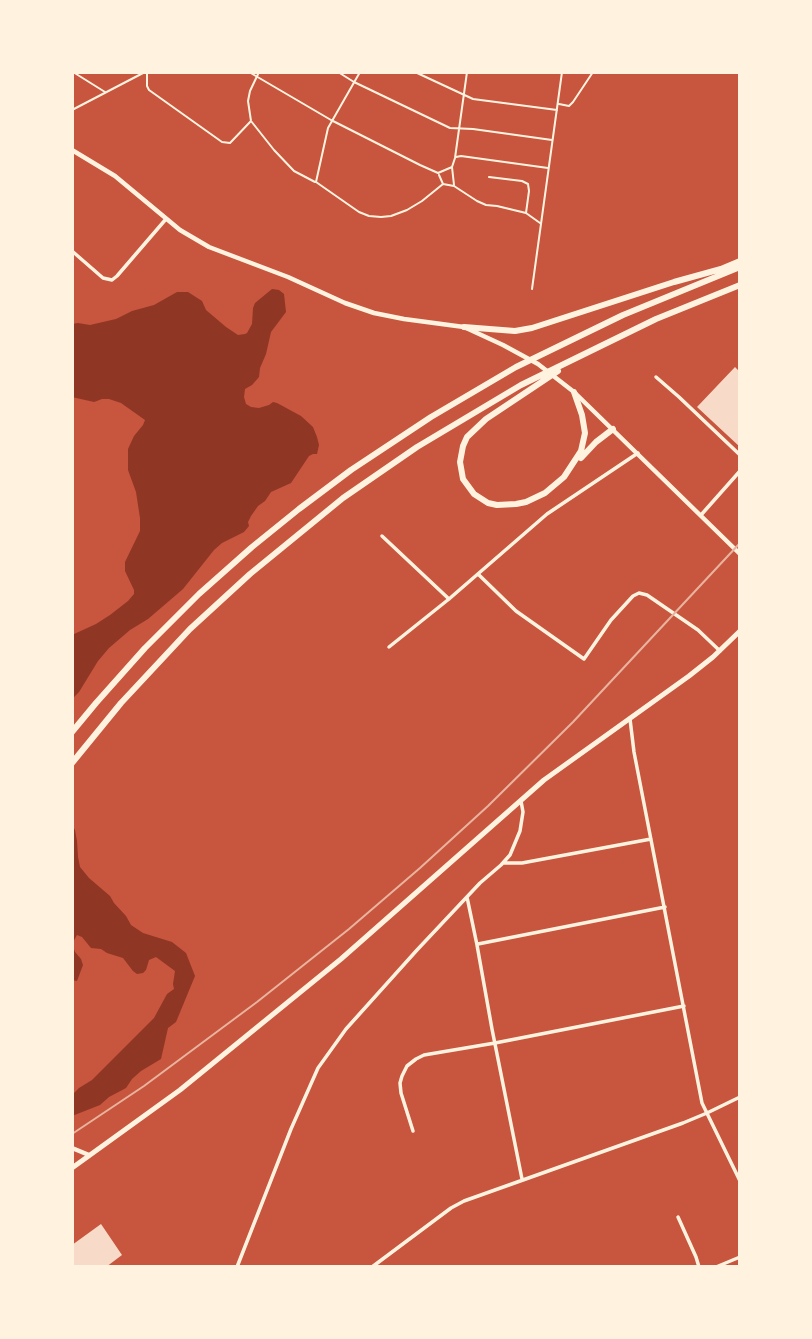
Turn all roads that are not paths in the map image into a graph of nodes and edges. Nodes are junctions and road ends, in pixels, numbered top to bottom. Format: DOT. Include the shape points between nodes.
graph roads {
  1 [pos="73,72"];
  2 [pos="147,72"];
  3 [pos="249,72"];
  4 [pos="260,72"];
  5 [pos="338,72"];
  6 [pos="360,72"];
  7 [pos="415,72"];
  8 [pos="467,72"];
  9 [pos="562,72"];
  10 [pos="593,72"];
  11 [pos="256,77"];
  12 [pos="354,82"];
  13 [pos="106,92"];
  14 [pos="463,96"];
  15 [pos="558,104"];
  16 [pos="72,110"];
  17 [pos="557,110"];
  18 [pos="331,120"];
  19 [pos="251,121"];
  20 [pos="459,129"];
  21 [pos="552,140"];
  22 [pos="72,150"];
  23 [pos="455,158"];
  24 [pos="452,167"];
  25 [pos="548,168"];
  26 [pos="438,173"];
  27 [pos="489,177"];
  28 [pos="316,182"];
  29 [pos="443,184"];
  30 [pos="454,186"];
  31 [pos="526,213"];
  32 [pos="166,219"];
  33 [pos="541,224"];
  34 [pos="72,251"];
  35 [pos="740,261"];
  36 [pos="740,267"];
  37 [pos="740,285"];
  38 [pos="532,289"];
  39 [pos="464,327"];
  40 [pos="656,377"];
  41 [pos="536,381"];
  42 [pos="573,392"];
  43 [pos="613,429"];
  44 [pos="638,453"];
  45 [pos="740,455"];
  46 [pos="570,470"];
  47 [pos="740,471"];
  48 [pos="701,515"];
  49 [pos="382,536"];
  50 [pos="740,554"];
  51 [pos="478,574"];
  52 [pos="449,599"];
  53 [pos="740,631"];
  54 [pos="389,647"];
  55 [pos="720,651"];
  56 [pos="630,719"];
  57 [pos="72,732"];
  58 [pos="72,763"];
  59 [pos="521,801"];
  60 [pos="651,839"];
  61 [pos="503,863"];
  62 [pos="467,897"];
  63 [pos="665,907"];
  64 [pos="477,944"];
  65 [pos="684,1006"];
  66 [pos="495,1043"];
  67 [pos="740,1097"];
  68 [pos="707,1113"];
  69 [pos="413,1130"];
  70 [pos="72,1148"];
  71 [pos="89,1155"];
  72 [pos="72,1168"];
  73 [pos="738,1170"];
  74 [pos="522,1179"];
  75 [pos="740,1181"];
  76 [pos="678,1217"];
  77 [pos="740,1257"];
  78 [pos="237,1267"];
  79 [pos="372,1267"];
  80 [pos="699,1267"];
  81 [pos="716,1267"];
  1 -- 13 [label="lane"];
  2 -- 13 [label="lane"];
  2 -- 19 [label="lane" via="149,90 222,142 230,143"];
  3 -- 11 [label="lane"];
  4 -- 11 [label="lane"];
  5 -- 12 [label="lane"];
  6 -- 12 [label="lane"];
  7 -- 14 [label="lane"];
  8 -- 14 [label="lane"];
  9 -- 15 [label="lane"];
  10 -- 15 [label="lane" via="569,106"];
  11 -- 18 [label="lane"];
  11 -- 19 [label="lane" via="248,101"];
  12 -- 18 [label="lane"];
  12 -- 20 [label="lane"];
  13 -- 16 [label="lane"];
  14 -- 17 [label="lane"];
  14 -- 20 [label="lane"];
  15 -- 17 [label="lane"];
  17 -- 21 [label="lane"];
  18 -- 26 [label="lane"];
  18 -- 28 [label="lane"];
  19 -- 28 [label="lane" via="294,171"];
  20 -- 21 [label="lane"];
  20 -- 23 [label="lane"];
  21 -- 25 [label="lane"];
  22 -- 32 [label="main road" via="115,176"];
  23 -- 24 [label="lane"];
  23 -- 25 [label="lane"];
  24 -- 26 [label="lane"];
  24 -- 30 [label="lane"];
  25 -- 33 [label="lane"];
  26 -- 29 [label="lane"];
  27 -- 31 [label="lane" via="528,184"];
  28 -- 29 [label="lane" via="359,212 381,217 407,210"];
  29 -- 30 [label="lane"];
  30 -- 31 [label="lane" via="486,205"];
  31 -- 33 [label="lane"];
  32 -- 34 [label="street" via="112,280 103,278"];
  32 -- 39 [label="main road" via="209,247 360,308 404,320"];
  33 -- 38 [label="lane"];
  35 -- 39 [label="highway" via="532,328"];
  36 -- 57 [label="highway" via="623,315 516,367 362,463 241,556 191,602"];
  37 -- 41 [label="highway" via="656,319"];
  39 -- 42 [label="main road" via="538,364"];
  40 -- 45 [label="street"];
  41 -- 46 [label="highway" via="467,437 460,454 463,479 480,498 507,505 535,498"];
  41 -- 58 [label="highway" via="393,463 260,565 165,655"];
  42 -- 43 [label="main road"];
  42 -- 46 [label="highway" via="584,433 581,451"];
  43 -- 44 [label="main road"];
  43 -- 46 [label="highway"];
  44 -- 48 [label="main road"];
  44 -- 51 [label="street" via="558,505"];
  47 -- 48 [label="street"];
  48 -- 50 [label="main road"];
  49 -- 52 [label="street"];
  51 -- 52 [label="street"];
  51 -- 55 [label="street" via="516,611 584,659 623,606 639,593 698,630"];
  52 -- 54 [label="street"];
  53 -- 55 [label="main road"];
  55 -- 56 [label="main road"];
  56 -- 59 [label="main road"];
  56 -- 60 [label="street"];
  59 -- 61 [label="street" via="520,831"];
  59 -- 71 [label="main road" via="259,1026"];
  60 -- 61 [label="street"];
  60 -- 63 [label="street"];
  61 -- 62 [label="street"];
  62 -- 64 [label="street"];
  62 -- 78 [label="street" via="353,1021 318,1068"];
  63 -- 64 [label="street"];
  63 -- 65 [label="street"];
  64 -- 66 [label="street"];
  65 -- 66 [label="street"];
  65 -- 68 [label="street"];
  66 -- 69 [label="street" via="424,1055 407,1066 401,1093"];
  66 -- 74 [label="street"];
  67 -- 68 [label="street"];
  68 -- 73 [label="street"];
  68 -- 74 [label="street"];
  70 -- 71 [label="main road"];
  71 -- 72 [label="main road"];
  73 -- 75 [label="street"];
  74 -- 79 [label="street" via="451,1208"];
  76 -- 80 [label="street"];
  77 -- 81 [label="street"];
}
